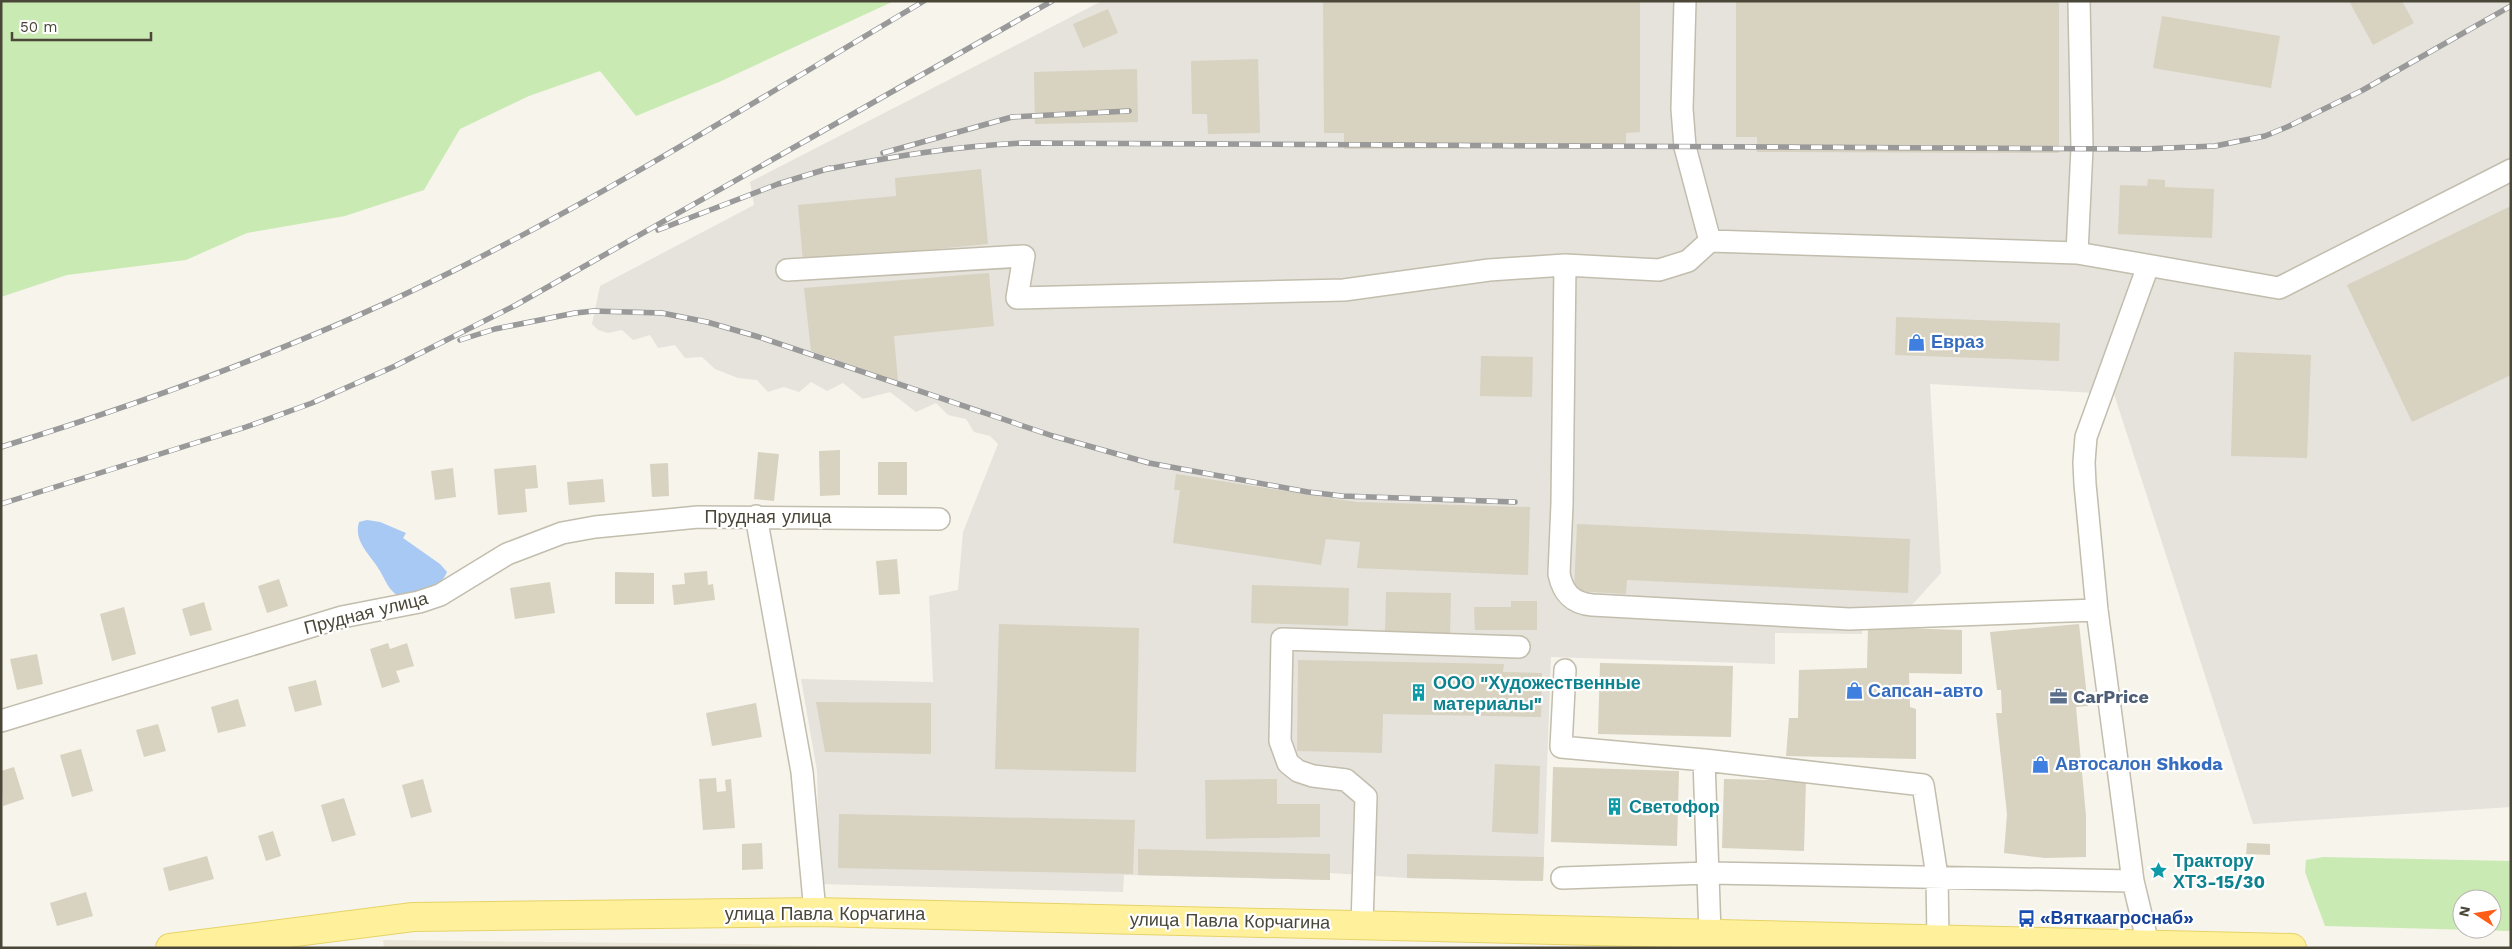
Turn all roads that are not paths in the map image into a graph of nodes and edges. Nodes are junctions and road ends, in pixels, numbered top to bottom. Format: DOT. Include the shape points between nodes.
graph roads {
  1 [pos="1685,1"];
  2 [pos="2080,1"];
  3 [pos="2511,170"];
  4 [pos="1710,241"];
  5 [pos="2077,253"];
  6 [pos="1565,265"];
  7 [pos="2148,266"];
  8 [pos="787,270"];
  9 [pos="756,516"];
  10 [pos="938,519"];
  11 [pos="2097,610"];
  12 [pos="1519,647"];
  13 [pos="1565,670"];
  14 [pos="1,721"];
  15 [pos="1704,760"];
  16 [pos="1708,873"];
  17 [pos="1937,876"];
  18 [pos="1562,878"];
  19 [pos="2133,881"];
  20 [pos="816,912"];
  21 [pos="1362,925"];
  22 [pos="1710,933"];
  23 [pos="1938,939"];
  24 [pos="2148,946"];
  25 [pos="170,948"];
  26 [pos="2292,948"];
  1 -- 4 [label="street" via="1682,109 1685,147"];
  2 -- 5 [label="street" via="2082,148"];
  3 -- 7 [label="street" via="2280,288"];
  4 -- 5 [label="street"];
  4 -- 6 [label="street" via="1688,261 1659,270"];
  5 -- 7 [label="street"];
  6 -- 8 [label="street" via="1489,270 1344,290 1017,298 1024,256"];
  6 -- 11 [label="street" via="1559,574 1561,585 1571,599 1592,604 1849,619"];
  7 -- 11 [label="street" via="2086,436 2085,477"];
  9 -- 10 [label="street, Прудная улица"];
  9 -- 14 [label="street, Прудная улица" via="667,519 562,533 507,554 440,595 342,617"];
  9 -- 20 [label="street" via="802,772"];
  11 -- 19 [label="street"];
  12 -- 21 [label="street" via="1282,639 1280,741 1284,757 1298,771 1346,780 1366,797"];
  13 -- 15 [label="street" via="1561,747"];
  15 -- 16 [label="street"];
  15 -- 17 [label="street" via="1923,785"];
  16 -- 17 [label="street"];
  16 -- 18 [label="street"];
  16 -- 22 [label="street"];
  17 -- 19 [label="street"];
  17 -- 23 [label="street"];
  19 -- 24 [label="street"];
  20 -- 21 [label="main road, улица Павла Корчагина"];
  20 -- 25 [label="main road, улица Павла Корчагина" via="413,917"];
  21 -- 22 [label="main road, улица Павла Корчагина"];
  22 -- 23 [label="main road, улица Павла Корчагина"];
  23 -- 24 [label="main road, улица Павла Корчагина"];
  24 -- 26 [label="main road, улица Павла Корчагина"];
}
